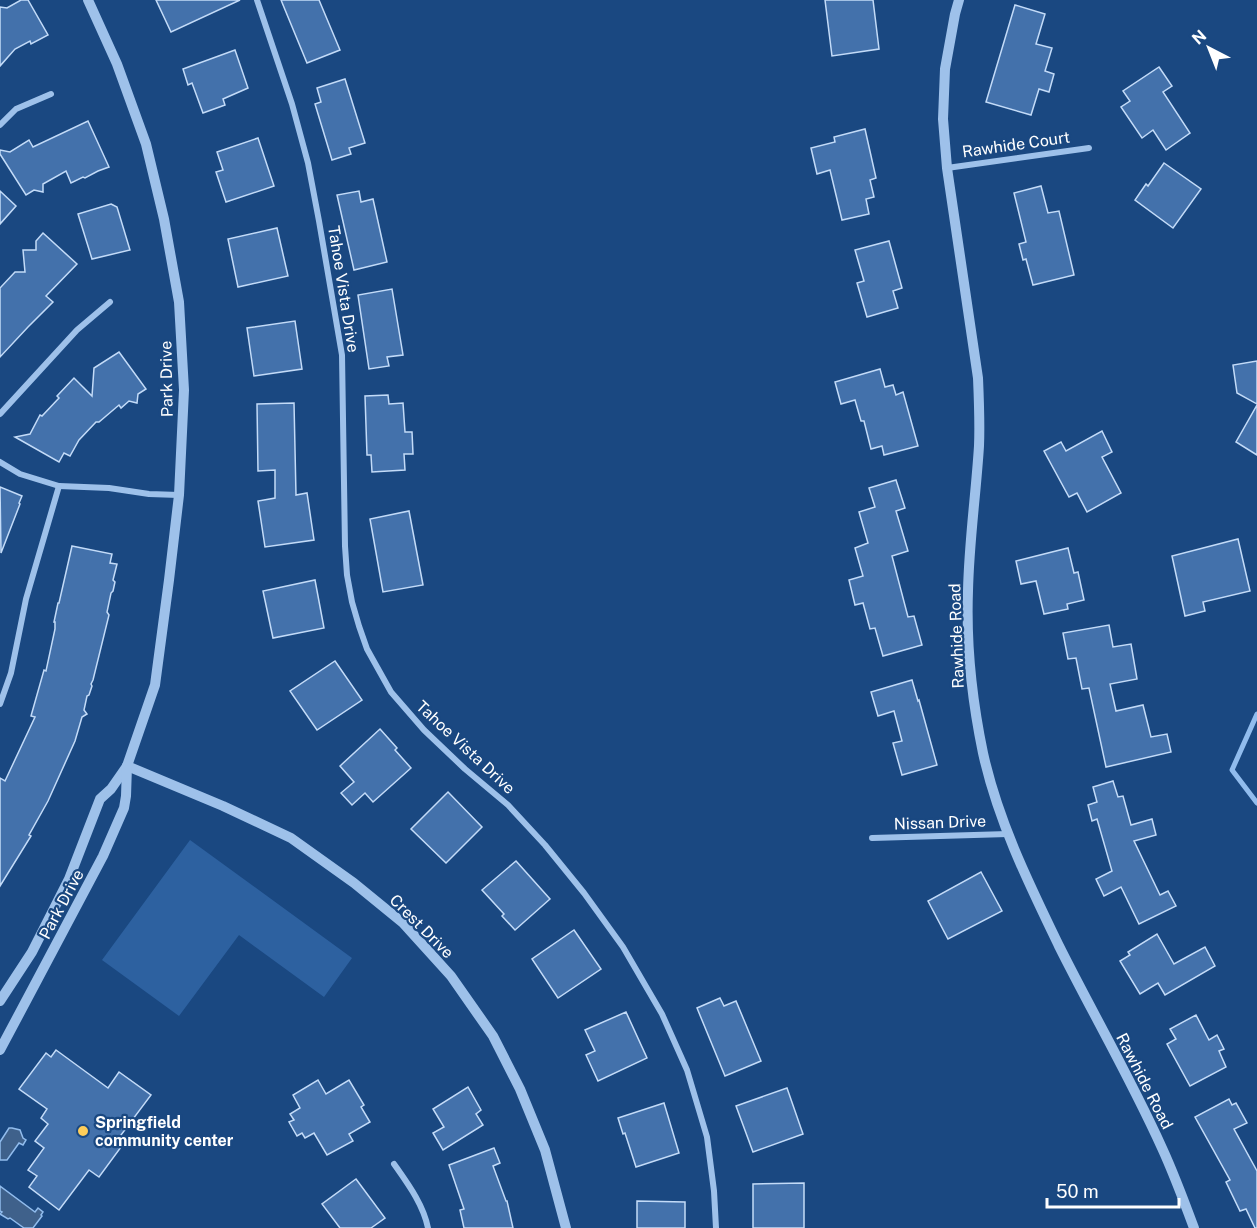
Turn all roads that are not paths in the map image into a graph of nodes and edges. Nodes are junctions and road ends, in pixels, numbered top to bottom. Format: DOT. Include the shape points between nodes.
graph roads {
  1 [pos="88,0"];
  2 [pos="257,0"];
  3 [pos="959,0"];
  4 [pos="51,94"];
  5 [pos="0,125"];
  6 [pos="1089,148"];
  7 [pos="947,168"];
  8 [pos="110,302"];
  9 [pos="0,414"];
  10 [pos="0,462"];
  11 [pos="59,486"];
  12 [pos="179,495"];
  13 [pos="0,704"];
  14 [pos="127,766"];
  15 [pos="1008,834"];
  16 [pos="872,838"];
  17 [pos="0,1001"];
  18 [pos="0,1050"];
  19 [pos="394,1164"];
  20 [pos="428,1228"];
  21 [pos="566,1228"];
  22 [pos="716,1228"];
  23 [pos="1194,1228"];
  1 -- 12 [label="street, Park Drive" via="146,144 166,229 178,302 184,390"];
  2 -- 22 [label="street, Tahoe Vista Drive" via="308,163 342,355 347,575 367,649 391,692 424,730 508,805 545,845 623,947 662,1014 687,1070 706,1137"];
  3 -- 7 [label="street, Rawhide Road" via="945,69 943,119"];
  4 -- 5 [label="street" via="16,109"];
  6 -- 7 [label="street, Rawhide Court"];
  7 -- 15 [label="street, Rawhide Road" via="980,412 968,591 971,672 984,754"];
  8 -- 9 [label="street" via="77,330"];
  10 -- 11 [label="street" via="20,474"];
  11 -- 12 [label="street"];
  11 -- 13 [label="street"];
  12 -- 14 [label="street, Park Drive" via="155,686"];
  14 -- 17 [label="street, Park Drive" via="100,799 63,890 32,952"];
  14 -- 18 [label="street, Park Drive" via="124,808 103,856"];
  14 -- 21 [label="street, Crest Drive" via="291,838 403,923 451,976 493,1036 520,1089 544,1150"];
  15 -- 16 [label="street, Nissan Drive"];
  15 -- 23 [label="street, Rawhide Road" via="1032,891 1140,1101"];
  19 -- 20 [label="street" via="414,1193"];
}
